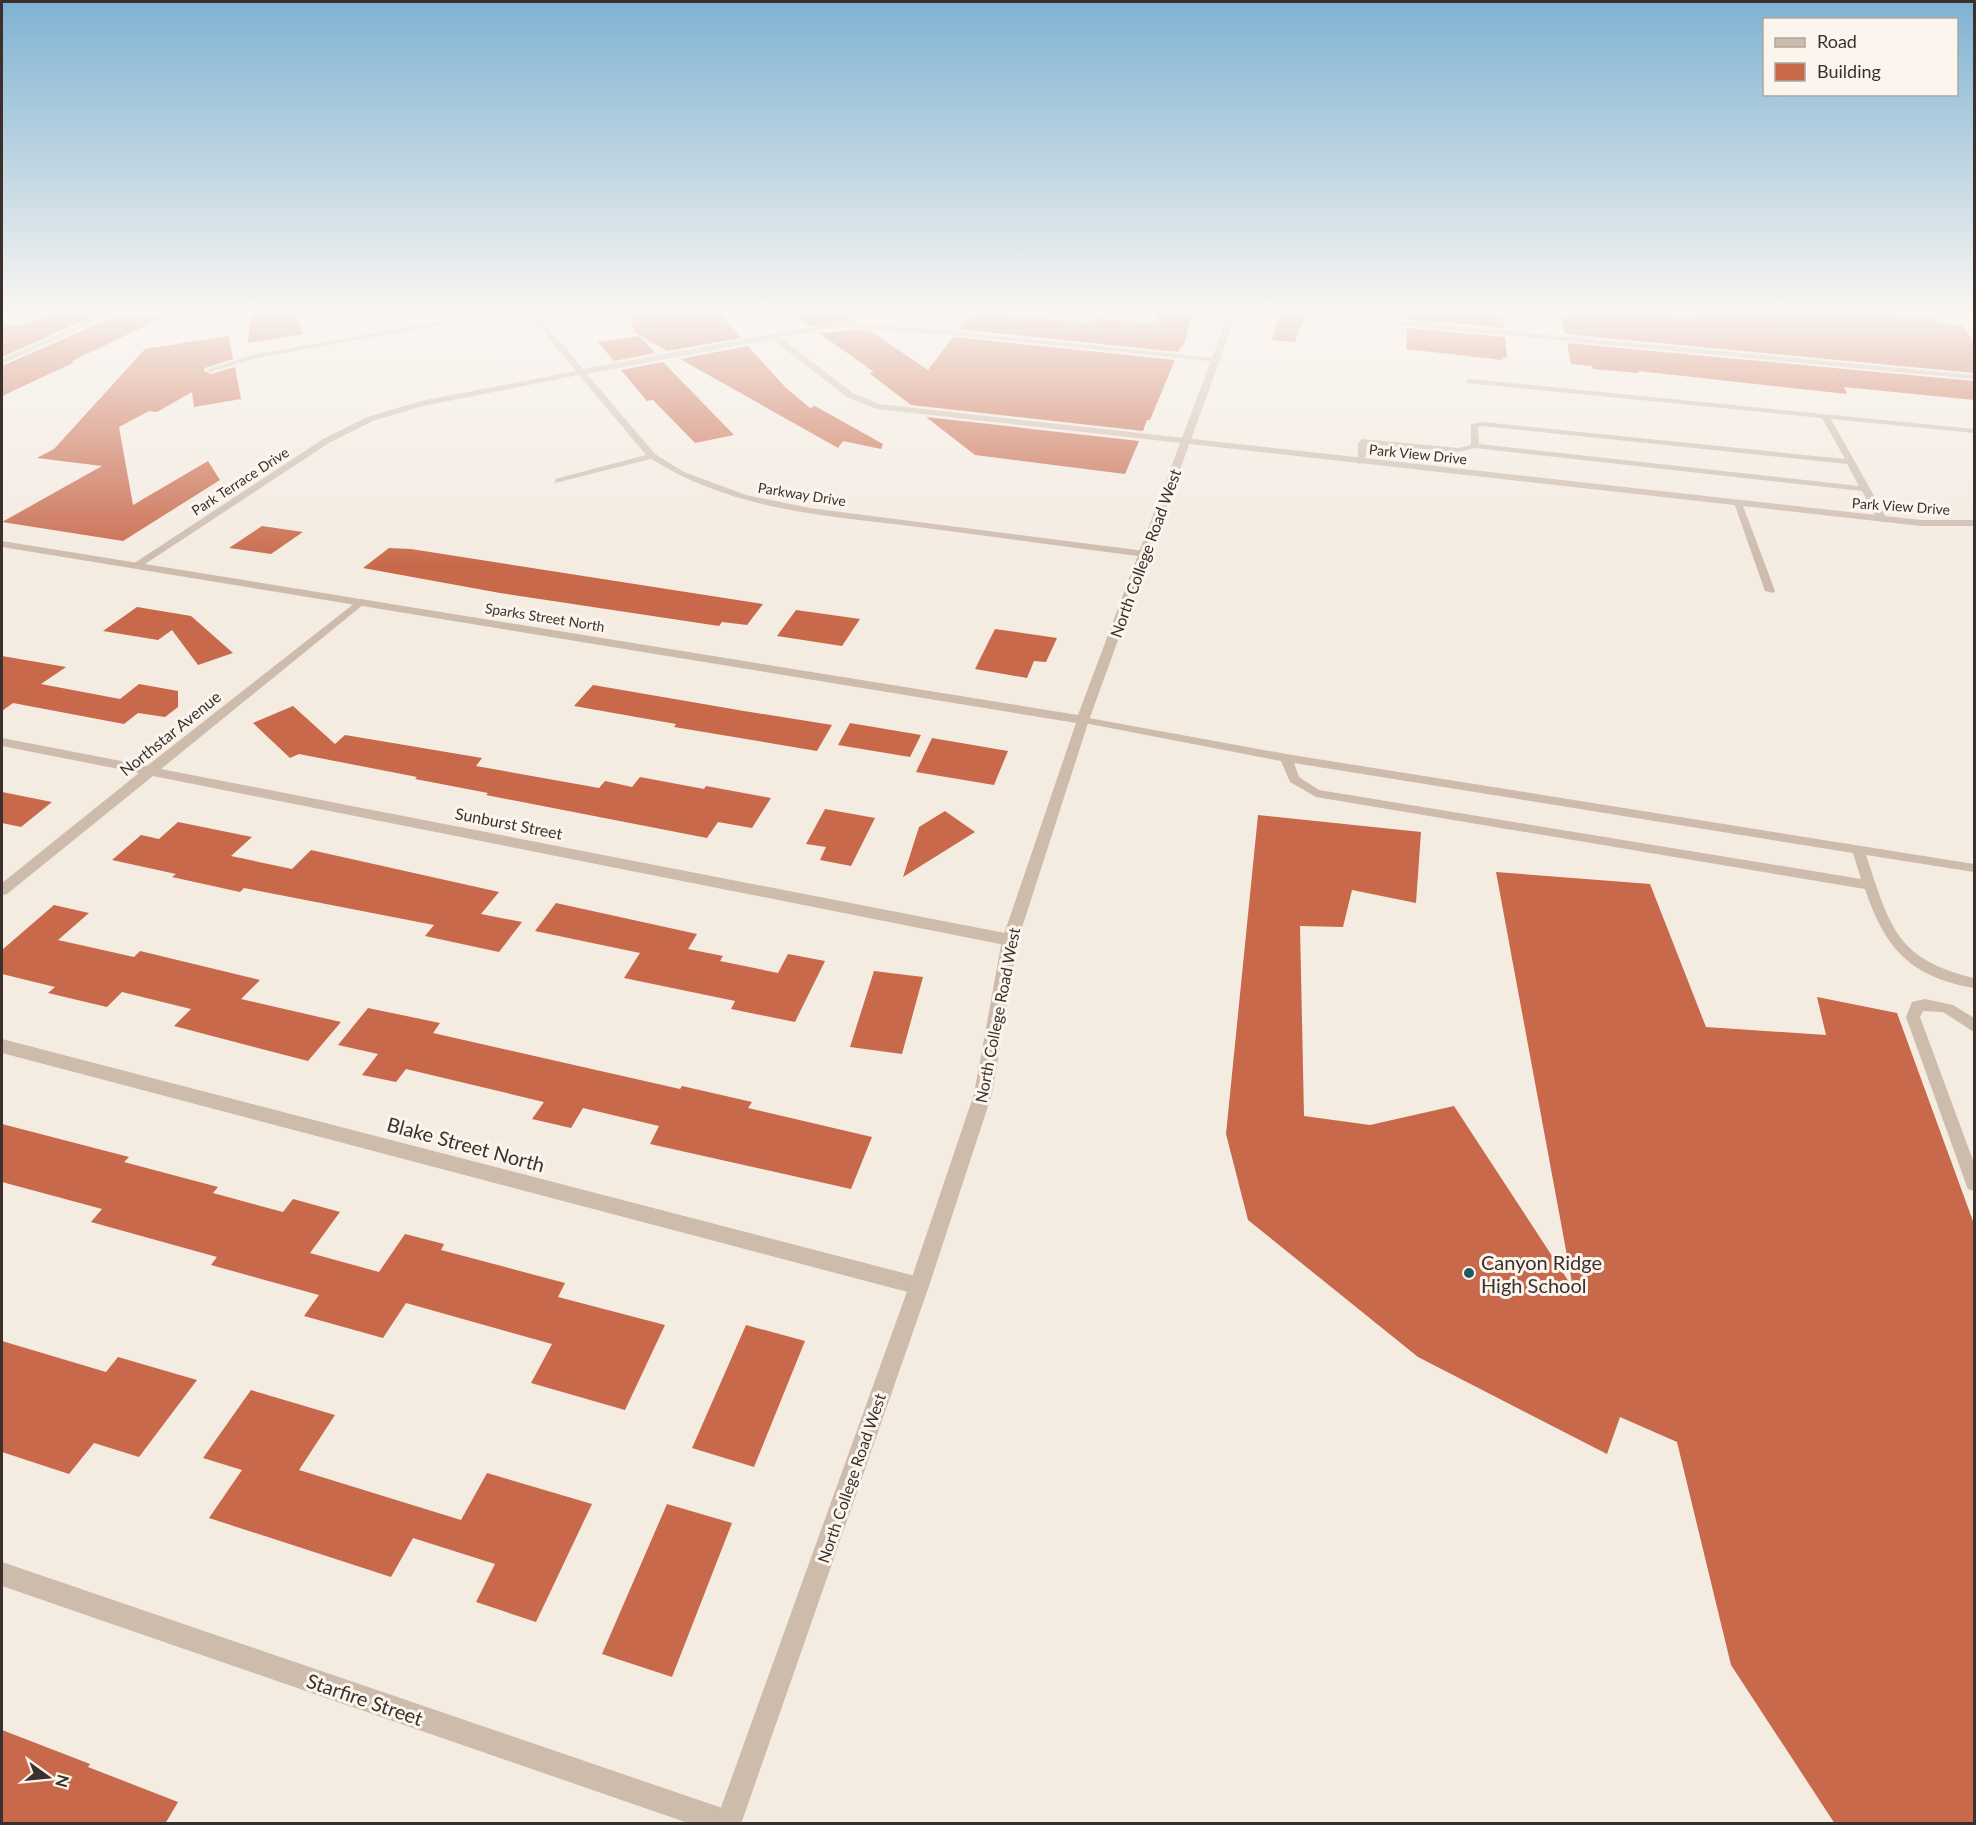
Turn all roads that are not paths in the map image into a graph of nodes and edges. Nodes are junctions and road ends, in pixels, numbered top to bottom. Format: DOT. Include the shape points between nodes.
graph roads {
  1 [pos="467,395"];
  2 [pos="600,395"];
  3 [pos="850,395"];
  4 [pos="1203,395"];
  5 [pos="1614,395"];
  6 [pos="1825,416"];
  7 [pos="1974,431"];
  8 [pos="1186,442"];
  9 [pos="1475,446"];
  10 [pos="1610,449"];
  11 [pos="652,456"];
  12 [pos="1361,462"];
  13 [pos="1850,462"];
  14 [pos="558,481"];
  15 [pos="1865,489"];
  16 [pos="1738,503"];
  17 [pos="1882,519"];
  18 [pos="1974,523"];
  19 [pos="2,544"];
  20 [pos="1145,554"];
  21 [pos="135,566"];
  22 [pos="1770,591"];
  23 [pos="360,602"];
  24 [pos="1083,720"];
  25 [pos="2,742"];
  26 [pos="1286,758"];
  27 [pos="149,771"];
  28 [pos="1858,849"];
  29 [pos="1974,868"];
  30 [pos="1870,885"];
  31 [pos="2,890"];
  32 [pos="1010,940"];
  33 [pos="1974,984"];
  34 [pos="1974,1026"];
  35 [pos="2,1046"];
  36 [pos="1974,1184"];
  37 [pos="919,1286"];
  38 [pos="2,1574"];
  39 [pos="728,1824"];
  1 -- 21 [label="street, Park Terrace Drive" via="370,419 327,441"];
  2 -- 11 [label="street, Parkway Drive"];
  3 -- 8 [label="street, Park View Drive" via="877,406"];
  4 -- 8 [label="street, North College Road West"];
  5 -- 6 [label="lane"];
  6 -- 7 [label="lane"];
  6 -- 13 [label="lane"];
  8 -- 12 [label="street, Park View Drive"];
  8 -- 20 [label="street, North College Road West"];
  9 -- 10 [label="lane"];
  9 -- 10 [label="lane" via="1476,424"];
  9 -- 12 [label="lane" via="1459,450 1365,441"];
  10 -- 13 [label="lane"];
  10 -- 15 [label="lane"];
  11 -- 14 [label="street"];
  11 -- 20 [label="street, Parkway Drive" via="672,470 717,490 757,501"];
  12 -- 16 [label="street, Park View Drive"];
  13 -- 15 [label="lane"];
  15 -- 17 [label="lane"];
  16 -- 17 [label="street, Park View Drive"];
  16 -- 22 [label="lane"];
  17 -- 18 [label="street, Park View Drive"];
  19 -- 21 [label="street, Sparks Street North"];
  20 -- 24 [label="street, North College Road West"];
  21 -- 23 [label="street, Sparks Street North"];
  23 -- 24 [label="street, Sparks Street North"];
  23 -- 27 [label="street, Northstar Avenue"];
  24 -- 26 [label="lane"];
  24 -- 32 [label="street, North College Road West"];
  25 -- 27 [label="street, Sunburst Street"];
  26 -- 28 [label="lane"];
  26 -- 30 [label="lane" via="1294,779 1316,793"];
  27 -- 31 [label="street, Northstar Avenue"];
  27 -- 32 [label="street, Sunburst Street"];
  28 -- 29 [label="lane"];
  28 -- 30 [label="lane"];
  30 -- 33 [label="lane" via="1888,933 1902,951 1925,969"];
  32 -- 37 [label="street, North College Road West" via="983,1094"];
  34 -- 36 [label="lane" via="1946,1007 1927,1004 1917,1005 1913,1017"];
  35 -- 37 [label="street, Blake Street North"];
  37 -- 39 [label="street, North College Road West"];
  38 -- 39 [label="street, Starfire Street"];
}
